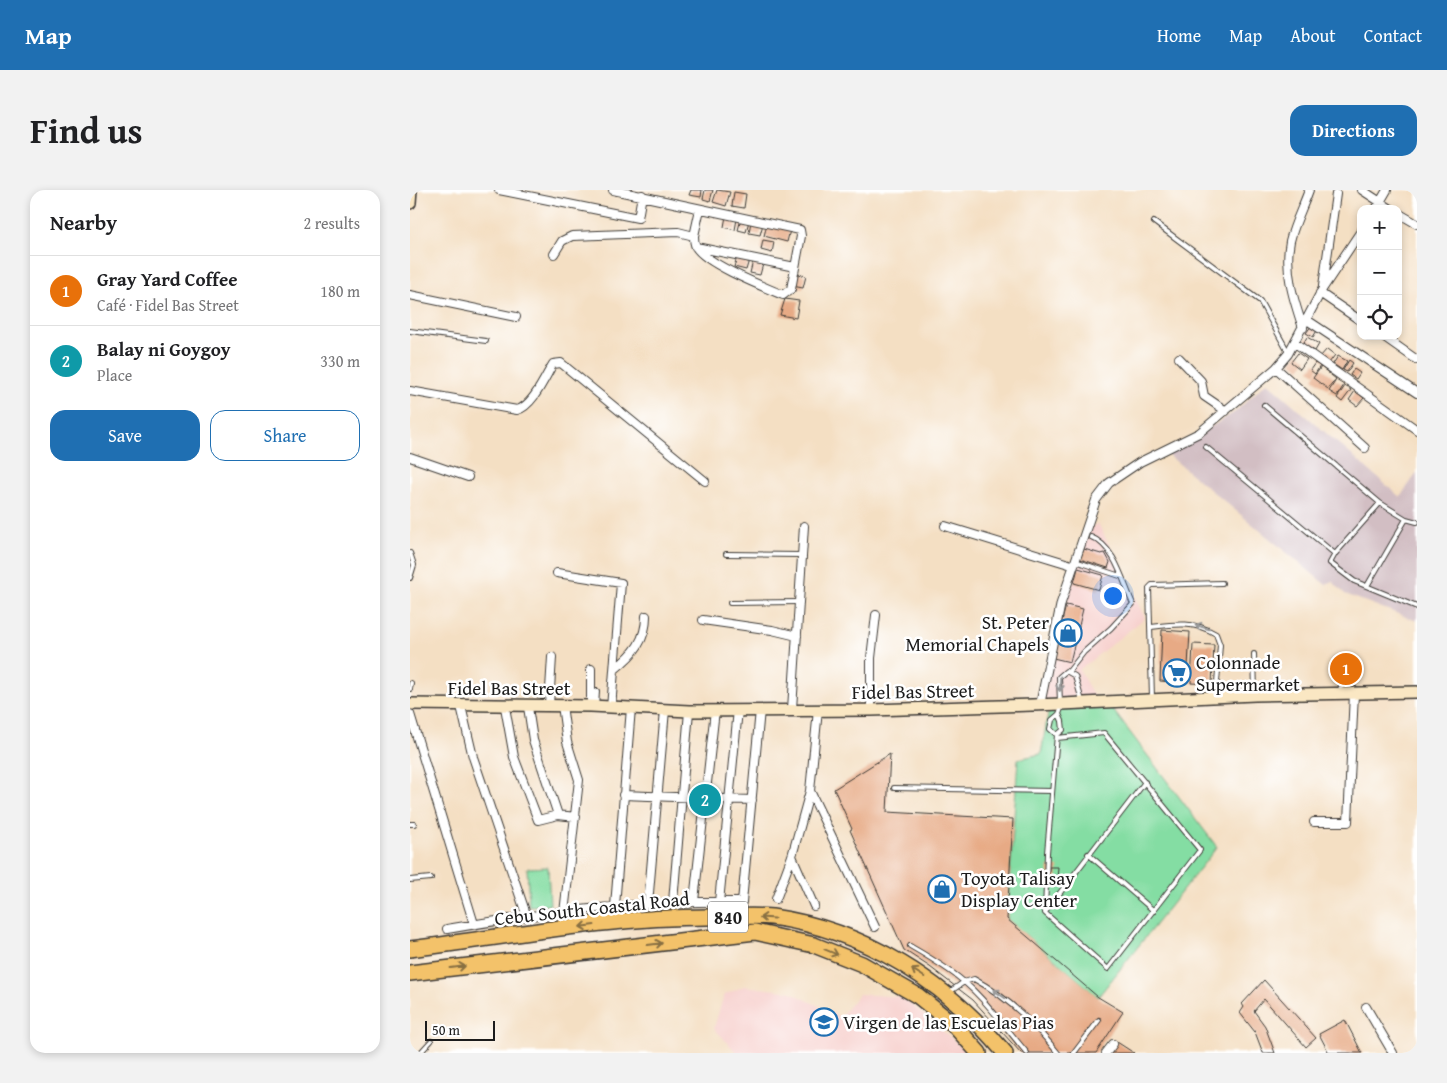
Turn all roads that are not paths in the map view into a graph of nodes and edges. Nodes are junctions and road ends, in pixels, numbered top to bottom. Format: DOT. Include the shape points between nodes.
graph roads {
  1 [pos="499,190"];
  2 [pos="612,190"];
  3 [pos="1308,190"];
  4 [pos="1362,190"];
  5 [pos="1387,190"];
  6 [pos="652,193"];
  7 [pos="642,194"];
  8 [pos="1336,194"];
  9 [pos="1377,205"];
  10 [pos="1379,205"];
  11 [pos="700,209"];
  12 [pos="1402,215"];
  13 [pos="638,218"];
  14 [pos="1154,222"];
  15 [pos="1417,224"];
  16 [pos="636,232"];
  17 [pos="694,236"];
  18 [pos="1357,237"];
  19 [pos="696,247"];
  20 [pos="554,254"];
  21 [pos="795,267"];
  22 [pos="1321,290"];
  23 [pos="410,295"];
  24 [pos="516,317"];
  25 [pos="1357,318"];
  26 [pos="1307,320"];
  27 [pos="1303,328"];
  28 [pos="410,331"];
  29 [pos="486,340"];
  30 [pos="1389,340"];
  31 [pos="1295,343"];
  32 [pos="1288,354"];
  33 [pos="1179,358"];
  34 [pos="1417,360"];
  35 [pos="1276,368"];
  36 [pos="410,391"];
  37 [pos="1417,394"];
  38 [pos="1264,405"];
  39 [pos="1226,411"];
  40 [pos="1417,430"];
  41 [pos="1206,447"];
  42 [pos="1365,448"];
  43 [pos="410,457"];
  44 [pos="468,477"];
  45 [pos="704,482"];
  46 [pos="1380,503"];
  47 [pos="1406,519"];
  48 [pos="1417,522"];
  49 [pos="804,526"];
  50 [pos="946,526"];
  51 [pos="1091,537"];
  52 [pos="410,553"];
  53 [pos="726,554"];
  54 [pos="1335,554"];
  55 [pos="802,555"];
  56 [pos="1073,563"];
  57 [pos="557,573"];
  58 [pos="1120,576"];
  59 [pos="410,578"];
  60 [pos="1222,583"];
  61 [pos="1367,586"];
  62 [pos="799,602"];
  63 [pos="730,603"];
  64 [pos="1417,607"];
  65 [pos="876,615"];
  66 [pos="646,616"];
  67 [pos="703,620"];
  68 [pos="1151,627"];
  69 [pos="797,636"];
  70 [pos="1254,654"];
  71 [pos="552,657"];
  72 [pos="591,669"];
  73 [pos="615,669"];
  74 [pos="1069,671"];
  75 [pos="1343,677"];
  76 [pos="410,683"];
  77 [pos="410,689"];
  78 [pos="596,690"];
  79 [pos="1417,692"];
  80 [pos="1340,694"];
  81 [pos="1354,694"];
  82 [pos="1255,695"];
  83 [pos="1216,697"];
  84 [pos="1152,700"];
  85 [pos="1082,703"];
  86 [pos="410,704"];
  87 [pos="549,705"];
  88 [pos="562,705"];
  89 [pos="1040,705"];
  90 [pos="461,706"];
  91 [pos="593,706"];
  92 [pos="505,707"];
  93 [pos="528,707"];
  94 [pos="1060,707"];
  95 [pos="611,708"];
  96 [pos="631,708"];
  97 [pos="792,709"];
  98 [pos="665,710"];
  99 [pos="715,710"];
  100 [pos="738,710"];
  101 [pos="760,710"];
  102 [pos="818,710"];
  103 [pos="870,710"];
  104 [pos="689,711"];
  105 [pos="410,714"];
  106 [pos="1057,737"];
  107 [pos="1145,782"];
  108 [pos="894,788"];
  109 [pos="810,791"];
  110 [pos="1052,791"];
  111 [pos="623,795"];
  112 [pos="658,798"];
  113 [pos="682,798"];
  114 [pos="705,798"];
  115 [pos="728,799"];
  116 [pos="752,800"];
  117 [pos="558,815"];
  118 [pos="576,817"];
  119 [pos="1314,822"];
  120 [pos="1088,854"];
  121 [pos="792,856"];
  122 [pos="431,878"];
  123 [pos="410,880"];
  124 [pos="776,899"];
  125 [pos="694,901"];
  126 [pos="673,902"];
  127 [pos="719,902"];
  128 [pos="648,904"];
  129 [pos="615,906"];
  130 [pos="814,906"];
  131 [pos="1154,911"];
  132 [pos="637,912"];
  133 [pos="564,913"];
  134 [pos="1045,913"];
  135 [pos="526,917"];
  136 [pos="474,924"];
  137 [pos="875,927"];
  138 [pos="447,929"];
  139 [pos="910,946"];
  140 [pos="410,949"];
  141 [pos="410,972"];
  142 [pos="964,982"];
  143 [pos="947,994"];
  144 [pos="1366,1007"];
  145 [pos="1099,1020"];
  146 [pos="431,1041"];
  147 [pos="1113,1044"];
  148 [pos="420,1053"];
  149 [pos="979,1053"];
  150 [pos="1005,1053"];
  151 [pos="1027,1053"];
  152 [pos="1058,1053"];
  153 [pos="1074,1053"];
  154 [pos="1106,1053"];
  155 [pos="1392,1053"];
  1 -- 13 [label="street"];
  2 -- 7 [label="street"];
  3 -- 27 [label="street" via="1290,241 1289,272 1293,300"];
  4 -- 9 [label="street"];
  5 -- 10 [label="street"];
  6 -- 7 [label="street"];
  6 -- 11 [label="street"];
  7 -- 13 [label="street"];
  8 -- 22 [label="street"];
  11 -- 17 [label="street"];
  11 -- 21 [label="street" via="800,230"];
  12 -- 15 [label="street"];
  13 -- 16 [label="street"];
  14 -- 32 [label="lane" via="1260,301"];
  16 -- 17 [label="street" via="678,232"];
  16 -- 20 [label="street" via="572,236 562,241"];
  17 -- 19 [label="street"];
  18 -- 22 [label="street"];
  19 -- 21 [label="street"];
  19 -- 21 [label="street" via="740,276 783,295 790,289"];
  22 -- 25 [label="street"];
  22 -- 26 [label="street"];
  23 -- 24 [label="street"];
  26 -- 27 [label="street"];
  26 -- 37 [label="street"];
  27 -- 31 [label="street"];
  28 -- 29 [label="lane"];
  30 -- 34 [label="street"];
  31 -- 32 [label="street"];
  31 -- 40 [label="street"];
  32 -- 35 [label="street"];
  33 -- 39 [label="street" via="1201,380 1204,396"];
  35 -- 39 [label="street"];
  35 -- 42 [label="street"];
  36 -- 45 [label="street" via="517,410 529,402 553,364 561,363"];
  38 -- 46 [label="lane"];
  39 -- 56 [label="street" via="1198,434 1140,462 1109,483 1096,500"];
  41 -- 54 [label="lane"];
  43 -- 44 [label="street"];
  46 -- 47 [label="lane"];
  46 -- 54 [label="lane"];
  47 -- 48 [label="lane"];
  47 -- 61 [label="lane"];
  49 -- 55 [label="street"];
  50 -- 56 [label="street"];
  51 -- 58 [label="lane" via="1108,548"];
  52 -- 59 [label="lane" via="414,566"];
  53 -- 55 [label="lane"];
  54 -- 61 [label="lane" via="1330,563 1354,581"];
  55 -- 62 [label="street"];
  56 -- 58 [label="lane"];
  56 -- 89 [label="street" via="1061,603"];
  57 -- 73 [label="street" via="621,583"];
  58 -- 74 [label="lane" via="1133,604"];
  60 -- 68 [label="lane" via="1152,584 1148,595"];
  61 -- 64 [label="lane"];
  62 -- 63 [label="lane"];
  62 -- 69 [label="street"];
  65 -- 103 [label="street" via="870,658"];
  66 -- 73 [label="street" via="642,641"];
  67 -- 69 [label="street"];
  83 -- 68 [label="lane, one-way" via="1220,645 1216,634 1204,626 1186,623"];
  68 -- 84 [label="lane"];
  69 -- 97 [label="street"];
  70 -- 82 [label="lane"];
  71 -- 87 [label="street"];
  72 -- 91 [label="street"];
  73 -- 95 [label="street"];
  74 -- 85 [label="lane" via="1076,678"];
  74 -- 94 [label="lane, one-way" via="1059,677"];
  75 -- 80 [label="lane"];
  76 -- 77 [label="lane"];
  78 -- 91 [label="lane"];
  79 -- 81 [label="street, Fidel Bas Street"];
  80 -- 81 [label="street, Fidel Bas Street"];
  80 -- 82 [label="street, Fidel Bas Street"];
  81 -- 119 [label="street" via="1348,822"];
  82 -- 83 [label="street, Fidel Bas Street"];
  83 -- 84 [label="street, Fidel Bas Street"];
  84 -- 85 [label="street, Fidel Bas Street"];
  85 -- 94 [label="street, Fidel Bas Street"];
  86 -- 90 [label="street, Fidel Bas Street"];
  87 -- 88 [label="street, Fidel Bas Street"];
  87 -- 93 [label="street, Fidel Bas Street"];
  88 -- 91 [label="street, Fidel Bas Street"];
  88 -- 118 [label="street" via="567,742 579,780"];
  89 -- 94 [label="street, Fidel Bas Street"];
  89 -- 103 [label="street, Fidel Bas Street"];
  90 -- 92 [label="street, Fidel Bas Street"];
  90 -- 135 [label="street" via="473,757"];
  91 -- 95 [label="street, Fidel Bas Street"];
  92 -- 93 [label="street, Fidel Bas Street"];
  92 -- 117 [label="street" via="514,757 538,820"];
  93 -- 117 [label="street" via="533,740"];
  94 -- 106 [label="lane" via="1063,730"];
  94 -- 106 [label="lane" via="1050,729"];
  95 -- 96 [label="street, Fidel Bas Street"];
  96 -- 98 [label="street, Fidel Bas Street"];
  96 -- 111 [label="street"];
  97 -- 101 [label="street, Fidel Bas Street"];
  97 -- 102 [label="street, Fidel Bas Street"];
  98 -- 104 [label="street, Fidel Bas Street"];
  98 -- 112 [label="street"];
  99 -- 100 [label="street, Fidel Bas Street"];
  99 -- 104 [label="street, Fidel Bas Street"];
  99 -- 114 [label="street"];
  100 -- 101 [label="street, Fidel Bas Street"];
  100 -- 115 [label="street"];
  101 -- 116 [label="street"];
  102 -- 103 [label="street, Fidel Bas Street"];
  102 -- 109 [label="street"];
  104 -- 113 [label="street"];
  105 -- 136 [label="street"];
  106 -- 107 [label="lane" via="1104,733"];
  106 -- 110 [label="lane"];
  107 -- 120 [label="lane"];
  107 -- 131 [label="lane" via="1200,850"];
  108 -- 110 [label="lane"];
  109 -- 121 [label="street"];
  109 -- 137 [label="street"];
  110 -- 134 [label="lane"];
  111 -- 112 [label="street"];
  111 -- 129 [label="street"];
  112 -- 113 [label="street"];
  112 -- 128 [label="street"];
  113 -- 114 [label="street"];
  113 -- 126 [label="street"];
  114 -- 115 [label="street"];
  114 -- 125 [label="street"];
  115 -- 116 [label="street"];
  115 -- 127 [label="street"];
  116 -- 127 [label="street" via="742,902"];
  117 -- 118 [label="street"];
  118 -- 133 [label="street"];
  120 -- 131 [label="lane"];
  120 -- 134 [label="lane"];
  121 -- 124 [label="street"];
  121 -- 130 [label="street"];
  122 -- 123 [label="lane"];
  125 -- 126 [label="street"];
  125 -- 127 [label="street"];
  126 -- 128 [label="street"];
  128 -- 132 [label="street"];
  129 -- 132 [label="street"];
  129 -- 133 [label="street"];
  131 -- 134 [label="lane" via="1108,969"];
  132 -- 140 [label="highway, Cebu South Coastal Road / 840, one-way"];
  143 -- 132 [label="highway, Cebu South Coastal Road / 840, one-way" via="874,948 818,927 770,917 663,917"];
  133 -- 135 [label="street"];
  135 -- 136 [label="street"];
  136 -- 138 [label="street"];
  139 -- 142 [label="lane"];
  141 -- 149 [label="highway, 840, one-way" via="755,932 814,945 862,964 918,996 953,1024"];
  142 -- 143 [label="lane"];
  142 -- 151 [label="lane"];
  152 -- 142 [label="lane, one-way" via="1018,1008 974,979"];
  143 -- 150 [label="highway, Cebu South Coastal Road / 840"];
  144 -- 155 [label="street"];
  145 -- 153 [label="lane"];
  146 -- 148 [label="lane"];
  147 -- 154 [label="street"];
}
